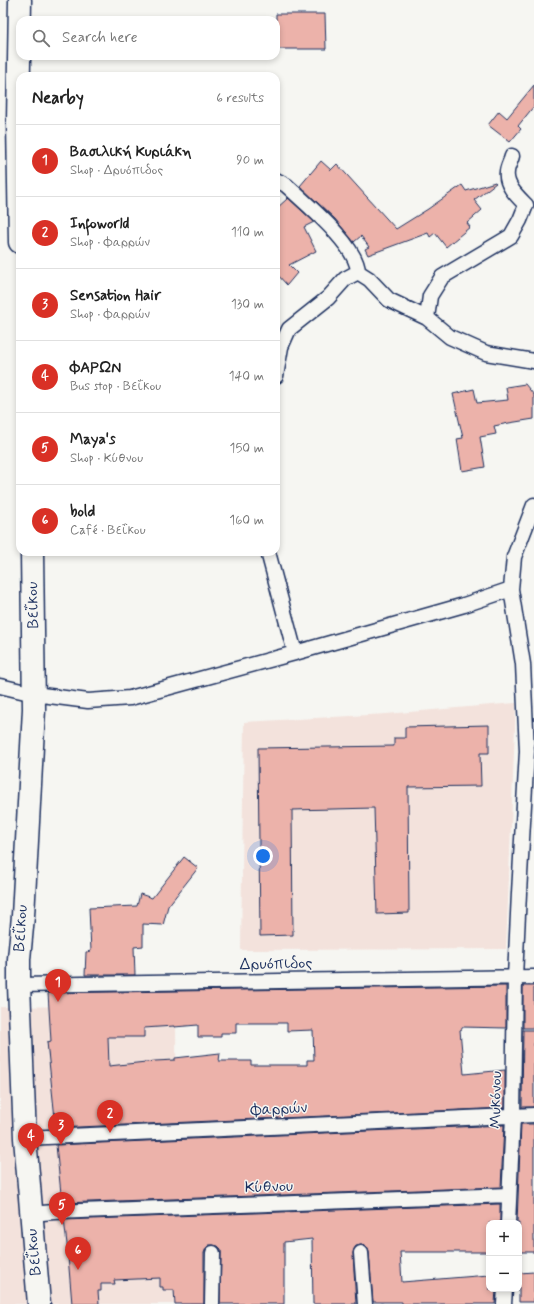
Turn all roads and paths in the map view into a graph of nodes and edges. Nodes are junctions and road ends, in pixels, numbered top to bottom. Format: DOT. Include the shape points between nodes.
graph roads {
  1 [pos="20,0"];
  2 [pos="20,16"];
  3 [pos="19,60"];
  4 [pos="19,72"];
  5 [pos="512,156"];
  6 [pos="280,182"];
  7 [pos="358,272"];
  8 [pos="426,318"];
  9 [pos="280,354"];
  10 [pos="534,361"];
  11 [pos="534,505"];
  12 [pos="32,556"];
  13 [pos="269,556"];
  14 [pos="511,589"];
  15 [pos="295,653"];
  16 [pos="0,686"];
  17 [pos="34,694"];
  18 [pos="515,977"];
  19 [pos="534,977"];
  20 [pos="19,985"];
  21 [pos="534,1115"];
  22 [pos="513,1116"];
  23 [pos="25,1138"];
  24 [pos="509,1195"];
  25 [pos="30,1214"];
  26 [pos="508,1220"];
  27 [pos="213,1253"];
  28 [pos="361,1253"];
  29 [pos="505,1292"];
  30 [pos="39,1304"];
  31 [pos="212,1304"];
  32 [pos="366,1304"];
  33 [pos="504,1304"];
  1 -- 2 [label="main road"];
  3 -- 4 [label="main road"];
  5 -- 8 [label="street" via="507,172 508,181 526,205 520,220 511,236 442,277 430,296"];
  6 -- 7 [label="street" via="341,238 355,259"];
  7 -- 8 [label="street" via="370,279 389,300"];
  7 -- 9 [label="street" via="345,279 328,298 289,329"];
  8 -- 10 [label="street" via="450,337 486,353"];
  11 -- 14 [label="street, Μυκόνου" via="514,557"];
  12 -- 17 [label="main road, Βεΐκου"];
  13 -- 15 [label="street"];
  14 -- 15 [label="street"];
  14 -- 18 [label="street, Μυκόνου" via="523,664 527,751"];
  15 -- 17 [label="street" via="130,698 88,701"];
  16 -- 17 [label="street"];
  17 -- 20 [label="main road, Βεΐκου"];
  18 -- 19 [label="street, Δρυόπιδος"];
  18 -- 20 [label="street, Δρυόπιδος"];
  18 -- 22 [label="street, Μυκόνου"];
  20 -- 23 [label="main road, Βεΐκου"];
  21 -- 22 [label="street, Φαρρών"];
  22 -- 23 [label="street, Φαρρών"];
  22 -- 24 [label="street, Μυκόνου"];
  23 -- 25 [label="main road, Βεΐκου"];
  24 -- 25 [label="street, Κύθνου"];
  24 -- 26 [label="street, Μυκόνου"];
  25 -- 30 [label="main road, Βεΐκου"];
  27 -- 31 [label="street"];
  28 -- 32 [label="street"];
  29 -- 33 [label="street"];
}
